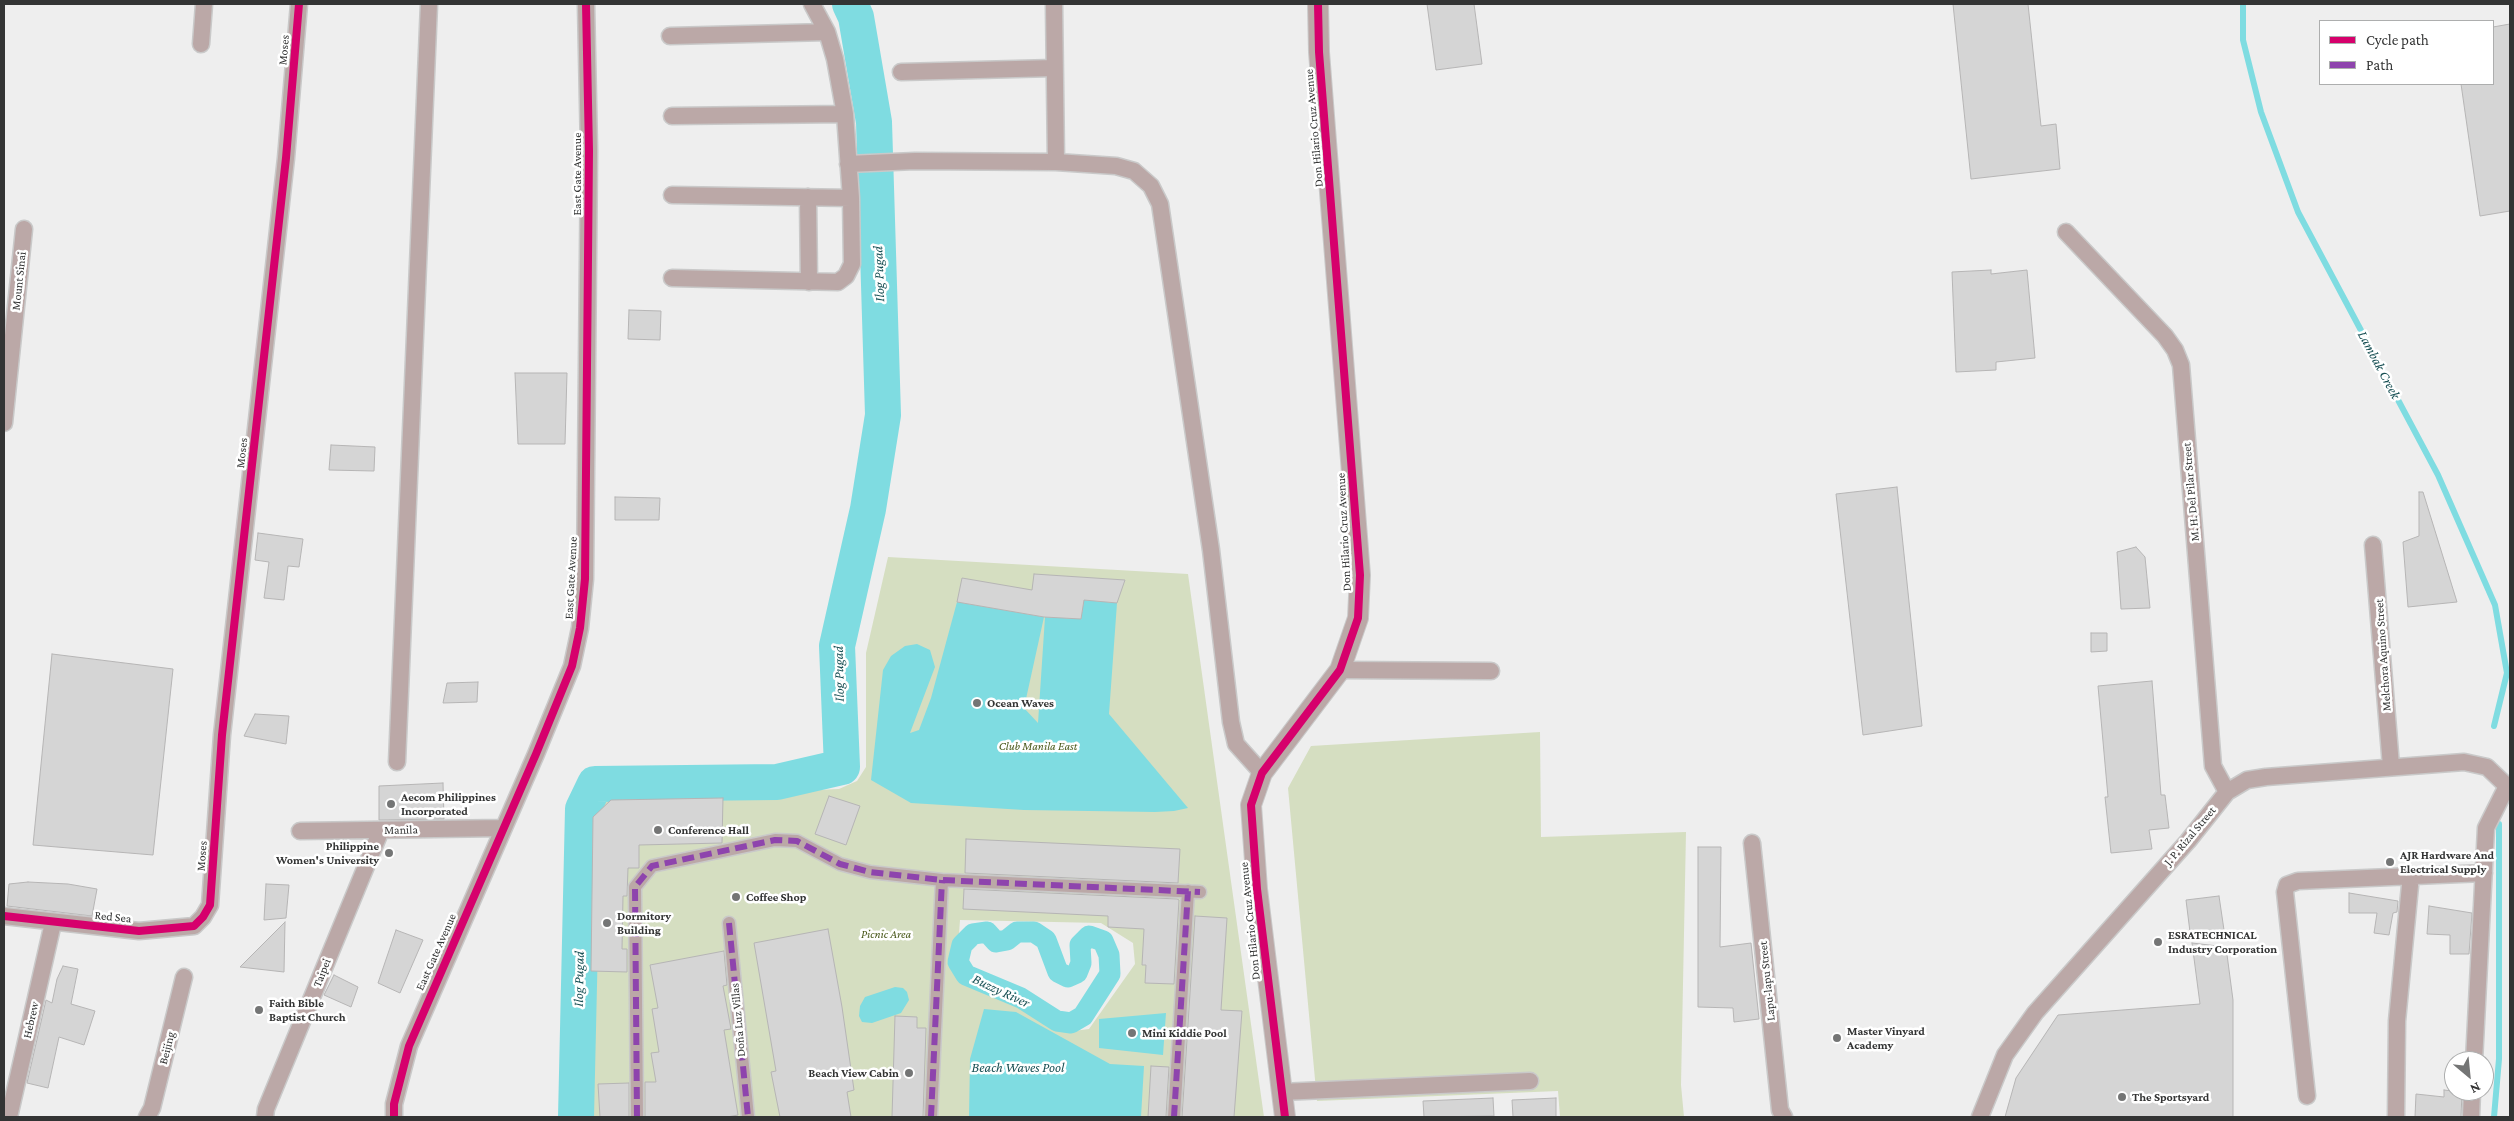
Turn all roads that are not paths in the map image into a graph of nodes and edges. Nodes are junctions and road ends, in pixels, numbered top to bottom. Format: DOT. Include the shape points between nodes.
graph roads {
  1 [pos="204,4"];
  2 [pos="299,4"];
  3 [pos="429,4"];
  4 [pos="586,4"];
  5 [pos="812,4"];
  6 [pos="1054,4"];
  7 [pos="1318,4"];
  8 [pos="827,32"];
  9 [pos="670,36"];
  10 [pos="201,44"];
  11 [pos="1054,68"];
  12 [pos="901,72"];
  13 [pos="846,114"];
  14 [pos="672,116"];
  15 [pos="1056,162"];
  16 [pos="848,164"];
  17 [pos="672,195"];
  18 [pos="808,198"];
  19 [pos="851,198"];
  20 [pos="24,229"];
  21 [pos="2066,232"];
  22 [pos="672,278"];
  23 [pos="808,282"];
  24 [pos="4,423"];
  25 [pos="2374,545"];
  26 [pos="1340,670"];
  27 [pos="1491,671"];
  28 [pos="397,762"];
  29 [pos="2392,766"];
  30 [pos="1262,773"];
  31 [pos="2509,787"];
  32 [pos="2227,792"];
  33 [pos="502,828"];
  34 [pos="381,830"];
  35 [pos="300,831"];
  36 [pos="1752,843"];
  37 [pos="2484,872"];
  38 [pos="2411,875"];
  39 [pos="942,880"];
  40 [pos="210,905"];
  41 [pos="4,916"];
  42 [pos="53,923"];
  43 [pos="729,923"];
  44 [pos="184,977"];
  45 [pos="2475,1051"];
  46 [pos="1530,1081"];
  47 [pos="1281,1092"];
  48 [pos="2307,1096"];
  49 [pos="2472,1101"];
  50 [pos="9,1117"];
  51 [pos="147,1117"];
  52 [pos="265,1117"];
  53 [pos="394,1117"];
  54 [pos="636,1117"];
  55 [pos="748,1117"];
  56 [pos="932,1117"];
  57 [pos="1174,1117"];
  58 [pos="1285,1117"];
  59 [pos="1784,1117"];
  60 [pos="1980,1117"];
  61 [pos="2396,1117"];
  62 [pos="2471,1117"];
  1 -- 10 [label="street"];
  2 -- 40 [label="street, Moses" via="286,158 222,735"];
  3 -- 28 [label="street"];
  4 -- 33 [label="street, East Gate Avenue" via="589,151 585,579 572,666"];
  5 -- 8 [label="street"];
  6 -- 11 [label="street"];
  7 -- 26 [label="street, Don Hilario Cruz Avenue" via="1319,52 1360,575 1358,618"];
  8 -- 9 [label="street"];
  8 -- 13 [label="street"];
  11 -- 12 [label="street"];
  11 -- 15 [label="street"];
  13 -- 14 [label="street"];
  13 -- 16 [label="street"];
  15 -- 16 [label="street"];
  15 -- 30 [label="street" via="1116,166 1134,171 1151,186 1160,204 1211,550 1231,722 1236,744"];
  16 -- 19 [label="street"];
  17 -- 18 [label="street"];
  18 -- 19 [label="street"];
  18 -- 23 [label="street"];
  19 -- 23 [label="street" via="852,264 846,276 838,282"];
  20 -- 24 [label="street, Mount Sinai"];
  21 -- 32 [label="street, M. H. Del Pilar Street" via="2165,336 2181,365 2213,766"];
  22 -- 23 [label="street"];
  25 -- 29 [label="street, Melchora Aquino Street"];
  26 -- 27 [label="street"];
  26 -- 30 [label="street, Don Hilario Cruz Avenue"];
  29 -- 31 [label="street, J. P. Rizal Street" via="2464,762 2487,767"];
  29 -- 32 [label="street, J. P. Rizal Street" via="2266,777 2247,780"];
  30 -- 47 [label="street, Don Hilario Cruz Avenue" via="1251,804 1257,889"];
  31 -- 37 [label="street" via="2486,828"];
  32 -- 60 [label="street, J. P. Rizal Street" via="2188,841 2035,1013 2005,1055"];
  33 -- 34 [label="street, Manila"];
  33 -- 53 [label="street, East Gate Avenue" via="409,1046 394,1104"];
  34 -- 35 [label="street, Manila"];
  34 -- 52 [label="street, Taipei"];
  36 -- 59 [label="street, Lapu-lapu Street" via="1780,1110"];
  37 -- 38 [label="street"];
  37 -- 45 [label="street"];
  38 -- 48 [label="street" via="2298,881 2287,885 2285,892"];
  38 -- 61 [label="street" via="2397,1021"];
  39 -- 54 [label="street" via="870,872 840,864 797,841 775,840 652,866 635,887"];
  39 -- 56 [label="street"];
  39 -- 57 [label="street" via="1194,891"];
  40 -- 42 [label="street, Red Sea" via="194,926 139,931"];
  41 -- 42 [label="street, Red Sea"];
  42 -- 50 [label="street, Hebrew"];
  43 -- 55 [label="street, Doña Luz Villas"];
  44 -- 51 [label="street, Beijing" via="152,1108"];
  46 -- 47 [label="street"];
  47 -- 58 [label="street, Don Hilario Cruz Avenue"];
  49 -- 62 [label="street"];
}
